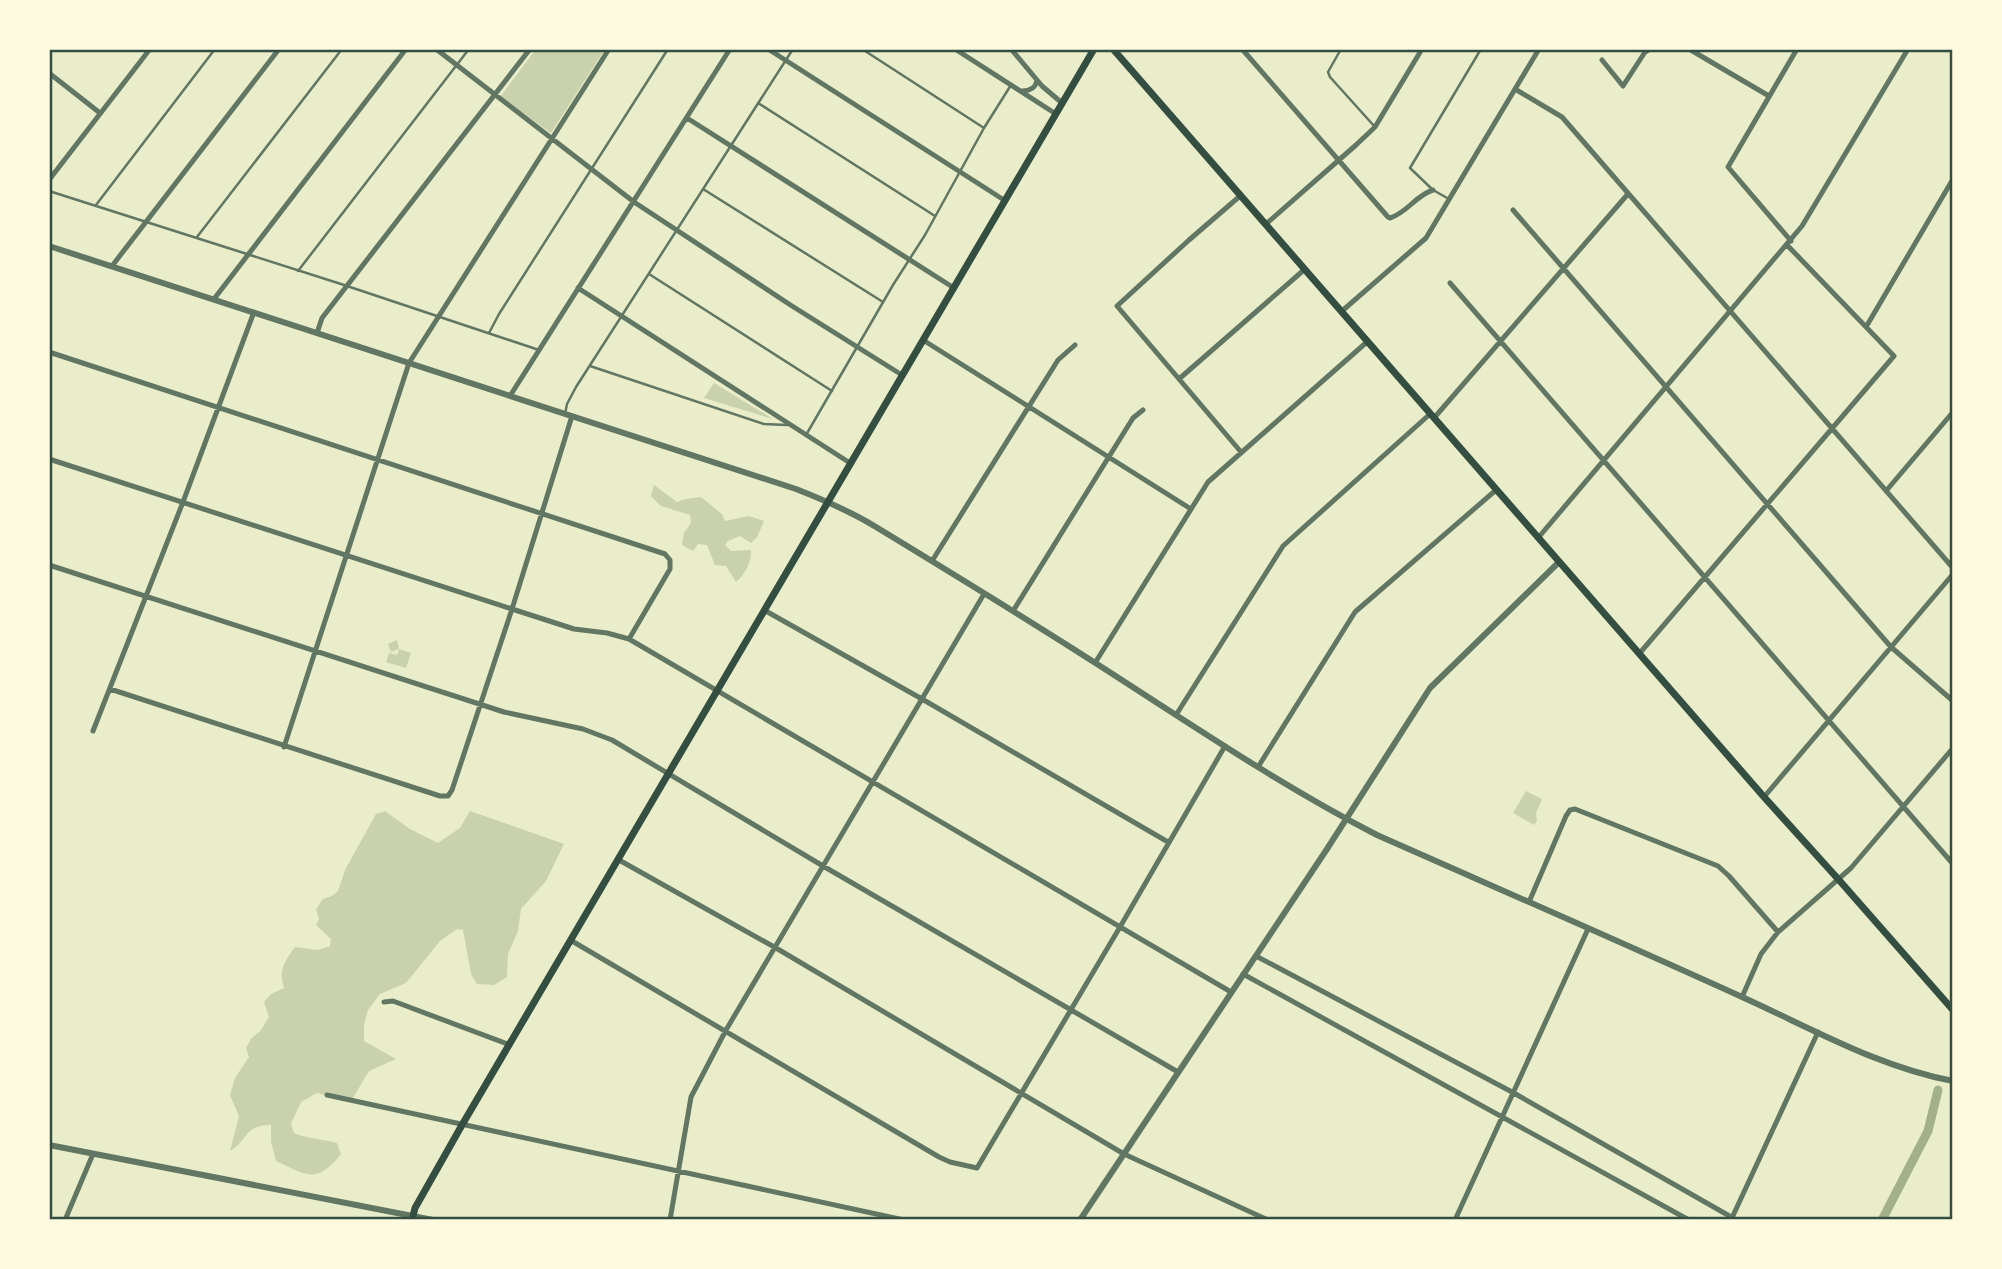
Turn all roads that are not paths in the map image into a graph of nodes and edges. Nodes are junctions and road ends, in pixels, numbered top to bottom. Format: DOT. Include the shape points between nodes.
graph roads {
  1 [pos="150,49"];
  2 [pos="215,49"];
  3 [pos="279,49"];
  4 [pos="342,49"];
  5 [pos="406,49"];
  6 [pos="436,49"];
  7 [pos="469,49"];
  8 [pos="530,49"];
  9 [pos="609,49"];
  10 [pos="668,49"];
  11 [pos="730,49"];
  12 [pos="768,49"];
  13 [pos="793,49"];
  14 [pos="862,49"];
  15 [pos="955,49"];
  16 [pos="1011,49"];
  17 [pos="1094,49"];
  18 [pos="1113,49"];
  19 [pos="1341,49"];
  20 [pos="1422,49"];
  21 [pos="1481,49"];
  22 [pos="1539,49"];
  23 [pos="1650,49"];
  24 [pos="1673,49"];
  25 [pos="1681,49"];
  26 [pos="1689,49"];
  27 [pos="1797,49"];
  28 [pos="1908,49"];
  29 [pos="1244,50"];
  30 [pos="1602,60"];
  31 [pos="786,61"];
  32 [pos="456,65"];
  33 [pos="49,73"];
  34 [pos="1037,80"];
  35 [pos="1012,85"];
  36 [pos="1515,89"];
  37 [pos="1021,91"];
  38 [pos="495,95"];
  39 [pos="1769,96"];
  40 [pos="758,103"];
  41 [pos="1062,103"];
  42 [pos="100,113"];
  43 [pos="1056,114"];
  44 [pos="687,118"];
  45 [pos="1375,127"];
  46 [pos="984,128"];
  47 [pos="552,139"];
  48 [pos="731,146"];
  49 [pos="1340,159"];
  50 [pos="592,170"];
  51 [pos="960,172"];
  52 [pos="1953,179"];
  53 [pos="49,180"];
  54 [pos="703,189"];
  55 [pos="1433,190"];
  56 [pos="49,191"];
  57 [pos="1628,195"];
  58 [pos="1241,196"];
  59 [pos="1449,199"];
  60 [pos="1004,200"];
  61 [pos="634,202"];
  62 [pos="94,206"];
  63 [pos="1513,209"];
  64 [pos="935,216"];
  65 [pos="147,222"];
  66 [pos="1266,224"];
  67 [pos="676,231"];
  68 [pos="196,239"];
  69 [pos="1789,243"];
  70 [pos="49,246"];
  71 [pos="248,255"];
  72 [pos="909,260"];
  73 [pos="112,266"];
  74 [pos="1564,267"];
  75 [pos="1305,268"];
  76 [pos="298,271"];
  77 [pos="649,274"];
  78 [pos="1450,283"];
  79 [pos="347,287"];
  80 [pos="578,288"];
  81 [pos="954,288"];
  82 [pos="214,299"];
  83 [pos="883,302"];
  84 [pos="1342,311"];
  85 [pos="254,312"];
  86 [pos="1730,312"];
  87 [pos="438,317"];
  88 [pos="622,317"];
  89 [pos="1866,327"];
  90 [pos="317,333"];
  91 [pos="489,333"];
  92 [pos="923,340"];
  93 [pos="1368,341"];
  94 [pos="1501,341"];
  95 [pos="1074,345"];
  96 [pos="858,347"];
  97 [pos="539,350"];
  98 [pos="49,352"];
  99 [pos="409,363"];
  100 [pos="590,366"];
  101 [pos="902,375"];
  102 [pos="1179,379"];
  103 [pos="1667,386"];
  104 [pos="832,391"];
  105 [pos="510,396"];
  106 [pos="219,407"];
  107 [pos="1029,407"];
  108 [pos="1143,410"];
  109 [pos="1953,412"];
  110 [pos="568,415"];
  111 [pos="1432,416"];
  112 [pos="790,425"];
  113 [pos="1832,429"];
  114 [pos="806,435"];
  115 [pos="1241,452"];
  116 [pos="1109,457"];
  117 [pos="49,459"];
  118 [pos="378,460"];
  119 [pos="1604,460"];
  120 [pos="850,463"];
  121 [pos="1496,490"];
  122 [pos="1886,491"];
  123 [pos="183,502"];
  124 [pos="827,502"];
  125 [pos="1768,504"];
  126 [pos="1191,509"];
  127 [pos="542,513"];
  128 [pos="1538,538"];
  129 [pos="346,554"];
  130 [pos="932,561"];
  131 [pos="1559,562"];
  132 [pos="49,565"];
  133 [pos="1953,568"];
  134 [pos="1953,574"];
  135 [pos="1705,577"];
  136 [pos="985,594"];
  137 [pos="146,597"];
  138 [pos="512,610"];
  139 [pos="764,610"];
  140 [pos="1013,611"];
  141 [pos="629,639"];
  142 [pos="1891,647"];
  143 [pos="316,650"];
  144 [pos="1639,654"];
  145 [pos="1095,663"];
  146 [pos="110,689"];
  147 [pos="717,691"];
  148 [pos="922,699"];
  149 [pos="1953,701"];
  150 [pos="480,704"];
  151 [pos="1176,715"];
  152 [pos="1829,720"];
  153 [pos="93,731"];
  154 [pos="1225,746"];
  155 [pos="284,747"];
  156 [pos="1953,748"];
  157 [pos="1258,766"];
  158 [pos="668,775"];
  159 [pos="873,783"];
  160 [pos="1764,797"];
  161 [pos="1904,807"];
  162 [pos="1346,819"];
  163 [pos="1168,842"];
  164 [pos="620,860"];
  165 [pos="1953,864"];
  166 [pos="823,866"];
  167 [pos="1839,880"];
  168 [pos="1529,902"];
  169 [pos="1120,927"];
  170 [pos="1588,929"];
  171 [pos="1778,932"];
  172 [pos="572,941"];
  173 [pos="775,948"];
  174 [pos="1256,956"];
  175 [pos="1243,974"];
  176 [pos="1231,992"];
  177 [pos="1742,997"];
  178 [pos="384,1002"];
  179 [pos="1070,1009"];
  180 [pos="1953,1010"];
  181 [pos="726,1030"];
  182 [pos="1818,1032"];
  183 [pos="510,1045"];
  184 [pos="1178,1072"];
  185 [pos="1953,1081"];
  186 [pos="1513,1092"];
  187 [pos="327,1094"];
  188 [pos="1020,1094"];
  189 [pos="1502,1117"];
  190 [pos="462,1125"];
  191 [pos="49,1145"];
  192 [pos="93,1154"];
  193 [pos="1124,1154"];
  194 [pos="678,1171"];
  195 [pos="412,1218"];
  196 [pos="1732,1219"];
  197 [pos="65,1220"];
  198 [pos="433,1220"];
  199 [pos="670,1220"];
  200 [pos="904,1220"];
  201 [pos="1080,1220"];
  202 [pos="1268,1220"];
  203 [pos="1455,1220"];
  204 [pos="1689,1220"];
  1 -- 42 [label="street"];
  2 -- 62 [label="lane"];
  3 -- 65 [label="street"];
  4 -- 68 [label="lane"];
  5 -- 71 [label="street"];
  6 -- 32 [label="street"];
  7 -- 32 [label="lane"];
  8 -- 38 [label="street"];
  9 -- 47 [label="street"];
  10 -- 50 [label="lane"];
  11 -- 44 [label="street"];
  12 -- 31 [label="street"];
  13 -- 31 [label="lane"];
  14 -- 46 [label="lane"];
  15 -- 35 [label="street"];
  16 -- 34 [label="street"];
  17 -- 41 [label="main road"];
  18 -- 58 [label="main road"];
  19 -- 45 [label="lane" via="1328,72 1330,77"];
  20 -- 45 [label="street"];
  21 -- 55 [label="lane" via="1410,167"];
  22 -- 36 [label="street"];
  23 -- 30 [label="street" via="1623,86"];
  24 -- 25 [label="street"];
  26 -- 39 [label="street"];
  27 -- 39 [label="street"];
  28 -- 69 [label="street"];
  29 -- 49 [label="street"];
  31 -- 40 [label="lane"];
  31 -- 51 [label="street"];
  32 -- 38 [label="street"];
  32 -- 76 [label="lane"];
  33 -- 42 [label="street"];
  34 -- 37 [label="street" via="1033,88"];
  34 -- 41 [label="street"];
  35 -- 37 [label="street"];
  35 -- 46 [label="lane"];
  36 -- 57 [label="street" via="1562,117"];
  36 -- 59 [label="street"];
  37 -- 43 [label="street"];
  38 -- 47 [label="street"];
  38 -- 79 [label="street"];
  39 -- 69 [label="street" via="1728,167"];
  40 -- 48 [label="lane"];
  40 -- 64 [label="lane"];
  41 -- 43 [label="main road"];
  42 -- 53 [label="street"];
  43 -- 60 [label="main road"];
  44 -- 48 [label="street"];
  44 -- 61 [label="street"];
  45 -- 49 [label="street"];
  46 -- 51 [label="lane"];
  47 -- 50 [label="street"];
  47 -- 87 [label="street"];
  48 -- 54 [label="lane"];
  48 -- 72 [label="street"];
  49 -- 55 [label="street" via="1388,217"];
  49 -- 66 [label="street"];
  50 -- 61 [label="street"];
  50 -- 91 [label="lane"];
  51 -- 60 [label="street"];
  51 -- 64 [label="lane"];
  52 -- 89 [label="street"];
  54 -- 67 [label="lane"];
  54 -- 83 [label="lane"];
  55 -- 59 [label="lane"];
  56 -- 62 [label="lane"];
  57 -- 74 [label="street"];
  57 -- 86 [label="street"];
  58 -- 66 [label="main road"];
  58 -- 102 [label="street" via="1117,306"];
  59 -- 84 [label="street" via="1426,238"];
  60 -- 81 [label="main road"];
  61 -- 67 [label="street"];
  61 -- 80 [label="street"];
  62 -- 65 [label="lane"];
  63 -- 74 [label="street"];
  64 -- 72 [label="lane"];
  65 -- 68 [label="lane"];
  65 -- 73 [label="street"];
  66 -- 75 [label="main road"];
  67 -- 77 [label="lane"];
  67 -- 96 [label="street"];
  68 -- 71 [label="lane"];
  69 -- 86 [label="street"];
  69 -- 89 [label="street"];
  70 -- 73 [label="street"];
  71 -- 76 [label="lane"];
  71 -- 82 [label="street"];
  72 -- 81 [label="street"];
  72 -- 83 [label="lane"];
  73 -- 82 [label="street"];
  74 -- 94 [label="street"];
  74 -- 103 [label="street"];
  75 -- 84 [label="main road"];
  75 -- 102 [label="street"];
  76 -- 79 [label="lane"];
  77 -- 88 [label="lane"];
  77 -- 104 [label="lane"];
  78 -- 94 [label="street"];
  79 -- 87 [label="lane"];
  79 -- 90 [label="street" via="322,318"];
  80 -- 88 [label="street"];
  80 -- 97 [label="street"];
  81 -- 92 [label="main road"];
  82 -- 85 [label="street"];
  83 -- 96 [label="lane"];
  84 -- 93 [label="main road"];
  85 -- 90 [label="street"];
  85 -- 106 [label="street"];
  86 -- 103 [label="street"];
  86 -- 113 [label="street"];
  87 -- 91 [label="lane"];
  87 -- 99 [label="street"];
  88 -- 100 [label="lane"];
  88 -- 112 [label="street"];
  89 -- 113 [label="street" via="1894,356"];
  90 -- 99 [label="street"];
  91 -- 97 [label="lane"];
  92 -- 101 [label="main road"];
  92 -- 107 [label="street"];
  93 -- 111 [label="main road"];
  93 -- 115 [label="street"];
  94 -- 111 [label="street"];
  94 -- 119 [label="street"];
  95 -- 107 [label="street" via="1058,360"];
  96 -- 101 [label="street"];
  96 -- 104 [label="lane"];
  97 -- 105 [label="street"];
  98 -- 106 [label="street"];
  99 -- 105 [label="street"];
  99 -- 118 [label="street"];
  100 -- 110 [label="lane" via="568,401"];
  100 -- 112 [label="lane" via="764,424"];
  101 -- 120 [label="main road"];
  102 -- 115 [label="street"];
  103 -- 119 [label="street"];
  103 -- 125 [label="street"];
  104 -- 114 [label="lane"];
  105 -- 110 [label="street"];
  106 -- 118 [label="street"];
  106 -- 123 [label="street"];
  107 -- 116 [label="street"];
  107 -- 130 [label="street"];
  108 -- 116 [label="street" via="1134,415"];
  109 -- 122 [label="street"];
  110 -- 124 [label="street"];
  110 -- 127 [label="street"];
  111 -- 121 [label="main road"];
  111 -- 151 [label="street" via="1283,546"];
  112 -- 114 [label="street"];
  113 -- 122 [label="street"];
  113 -- 125 [label="street"];
  114 -- 120 [label="street"];
  115 -- 126 [label="street" via="1208,482"];
  116 -- 126 [label="street"];
  116 -- 140 [label="street"];
  117 -- 123 [label="street"];
  118 -- 127 [label="street"];
  118 -- 129 [label="street"];
  119 -- 128 [label="street"];
  119 -- 135 [label="street"];
  120 -- 124 [label="main road"];
  121 -- 128 [label="main road"];
  121 -- 157 [label="street" via="1355,612"];
  122 -- 133 [label="street"];
  123 -- 129 [label="street"];
  123 -- 137 [label="street"];
  124 -- 130 [label="street" via="852,512"];
  124 -- 139 [label="main road"];
  125 -- 135 [label="street"];
  125 -- 142 [label="street"];
  126 -- 145 [label="street"];
  127 -- 138 [label="street"];
  127 -- 141 [label="street" via="657,551 670,560 670,569"];
  128 -- 131 [label="main road"];
  129 -- 138 [label="street"];
  129 -- 143 [label="street"];
  130 -- 136 [label="street"];
  131 -- 144 [label="main road"];
  131 -- 162 [label="street" via="1430,688"];
  132 -- 137 [label="street"];
  134 -- 142 [label="street"];
  135 -- 144 [label="street"];
  135 -- 152 [label="street"];
  136 -- 140 [label="street"];
  136 -- 148 [label="street"];
  137 -- 143 [label="street"];
  137 -- 146 [label="street"];
  138 -- 141 [label="street" via="574,629"];
  138 -- 150 [label="street"];
  139 -- 147 [label="main road"];
  139 -- 148 [label="street"];
  140 -- 145 [label="street"];
  141 -- 147 [label="street"];
  142 -- 149 [label="street"];
  142 -- 152 [label="street"];
  143 -- 150 [label="street"];
  143 -- 155 [label="street"];
  144 -- 160 [label="main road"];
  145 -- 151 [label="street"];
  146 -- 153 [label="street"];
  146 -- 155 [label="street"];
  147 -- 158 [label="main road"];
  147 -- 159 [label="street"];
  148 -- 159 [label="street"];
  148 -- 163 [label="street"];
  150 -- 155 [label="street" via="448,796"];
  150 -- 158 [label="street" via="597,734"];
  151 -- 154 [label="street"];
  152 -- 160 [label="street"];
  152 -- 161 [label="street"];
  154 -- 157 [label="street"];
  154 -- 163 [label="street"];
  156 -- 161 [label="street"];
  157 -- 162 [label="street"];
  158 -- 164 [label="main road"];
  158 -- 166 [label="street"];
  159 -- 166 [label="street"];
  159 -- 169 [label="street"];
  160 -- 167 [label="main road"];
  161 -- 165 [label="street"];
  161 -- 167 [label="street"];
  162 -- 168 [label="street"];
  162 -- 174 [label="street"];
  163 -- 169 [label="street"];
  164 -- 172 [label="main road"];
  164 -- 173 [label="street"];
  166 -- 173 [label="street"];
  166 -- 179 [label="street"];
  167 -- 171 [label="street"];
  167 -- 180 [label="main road"];
  168 -- 170 [label="street"];
  168 -- 171 [label="street" via="1566,816 1570,810 1580,810 1718,866"];
  169 -- 176 [label="street"];
  169 -- 179 [label="street"];
  170 -- 177 [label="street"];
  170 -- 186 [label="street"];
  171 -- 177 [label="street" via="1761,954"];
  172 -- 181 [label="street"];
  172 -- 183 [label="main road"];
  173 -- 181 [label="street"];
  173 -- 188 [label="street"];
  174 -- 175 [label="street"];
  174 -- 186 [label="street"];
  175 -- 176 [label="street"];
  175 -- 189 [label="street"];
  176 -- 184 [label="street"];
  177 -- 182 [label="street"];
  178 -- 183 [label="street" via="393,1001"];
  179 -- 184 [label="street"];
  179 -- 188 [label="street"];
  181 -- 188 [label="street" via="939,1157 977,1168"];
  181 -- 194 [label="street" via="691,1097"];
  182 -- 185 [label="street" via="1889,1064"];
  182 -- 196 [label="street"];
  183 -- 190 [label="main road"];
  184 -- 193 [label="street"];
  186 -- 189 [label="street"];
  186 -- 196 [label="street"];
  187 -- 190 [label="street"];
  188 -- 193 [label="street"];
  189 -- 203 [label="street"];
  189 -- 204 [label="street"];
  190 -- 194 [label="street"];
  190 -- 195 [label="main road"];
  191 -- 192 [label="street"];
  192 -- 195 [label="street"];
  192 -- 197 [label="street"];
  193 -- 201 [label="street"];
  193 -- 202 [label="street"];
  194 -- 199 [label="street"];
  194 -- 200 [label="street"];
  195 -- 198 [label="street"];
}
